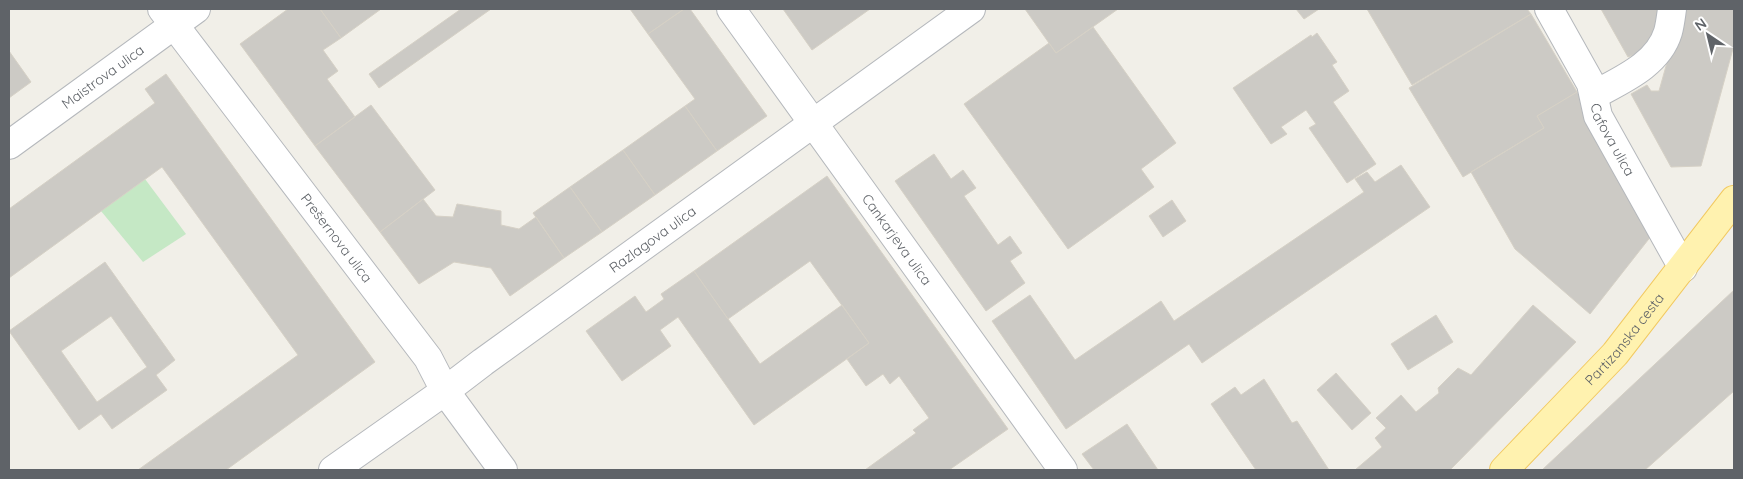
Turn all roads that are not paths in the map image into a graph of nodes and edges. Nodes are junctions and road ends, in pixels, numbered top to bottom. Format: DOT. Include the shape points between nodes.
graph roads {
  1 [pos="196,9"];
  2 [pos="731,9"];
  3 [pos="971,9"];
  4 [pos="1549,9"];
  5 [pos="1672,9"];
  6 [pos="168,16"];
  7 [pos="1594,95"];
  8 [pos="813,123"];
  9 [pos="9,145"];
  10 [pos="1734,200"];
  11 [pos="1683,268"];
  12 [pos="445,391"];
  13 [pos="333,470"];
  14 [pos="503,470"];
  15 [pos="1063,470"];
  16 [pos="1504,470"];
  1 -- 6 [label="street, Maistrova ulica"];
  2 -- 8 [label="street, Cankarjeva ulica"];
  3 -- 8 [label="street, Razlagova ulica"];
  4 -- 7 [label="street, Cafova ulica"];
  5 -- 7 [label="street" via="1668,33 1656,54 1639,69"];
  6 -- 9 [label="street, Maistrova ulica"];
  6 -- 12 [label="street, Prešernova ulica" via="428,358"];
  7 -- 11 [label="street, Cafova ulica" via="1598,116"];
  8 -- 12 [label="street, Razlagova ulica"];
  8 -- 15 [label="street, Cankarjeva ulica"];
  10 -- 11 [label="main road, Partizanska cesta"];
  11 -- 16 [label="main road, Partizanska cesta" via="1615,354"];
  12 -- 13 [label="street, Razlagova ulica"];
  12 -- 14 [label="street, Prešernova ulica"];
}
